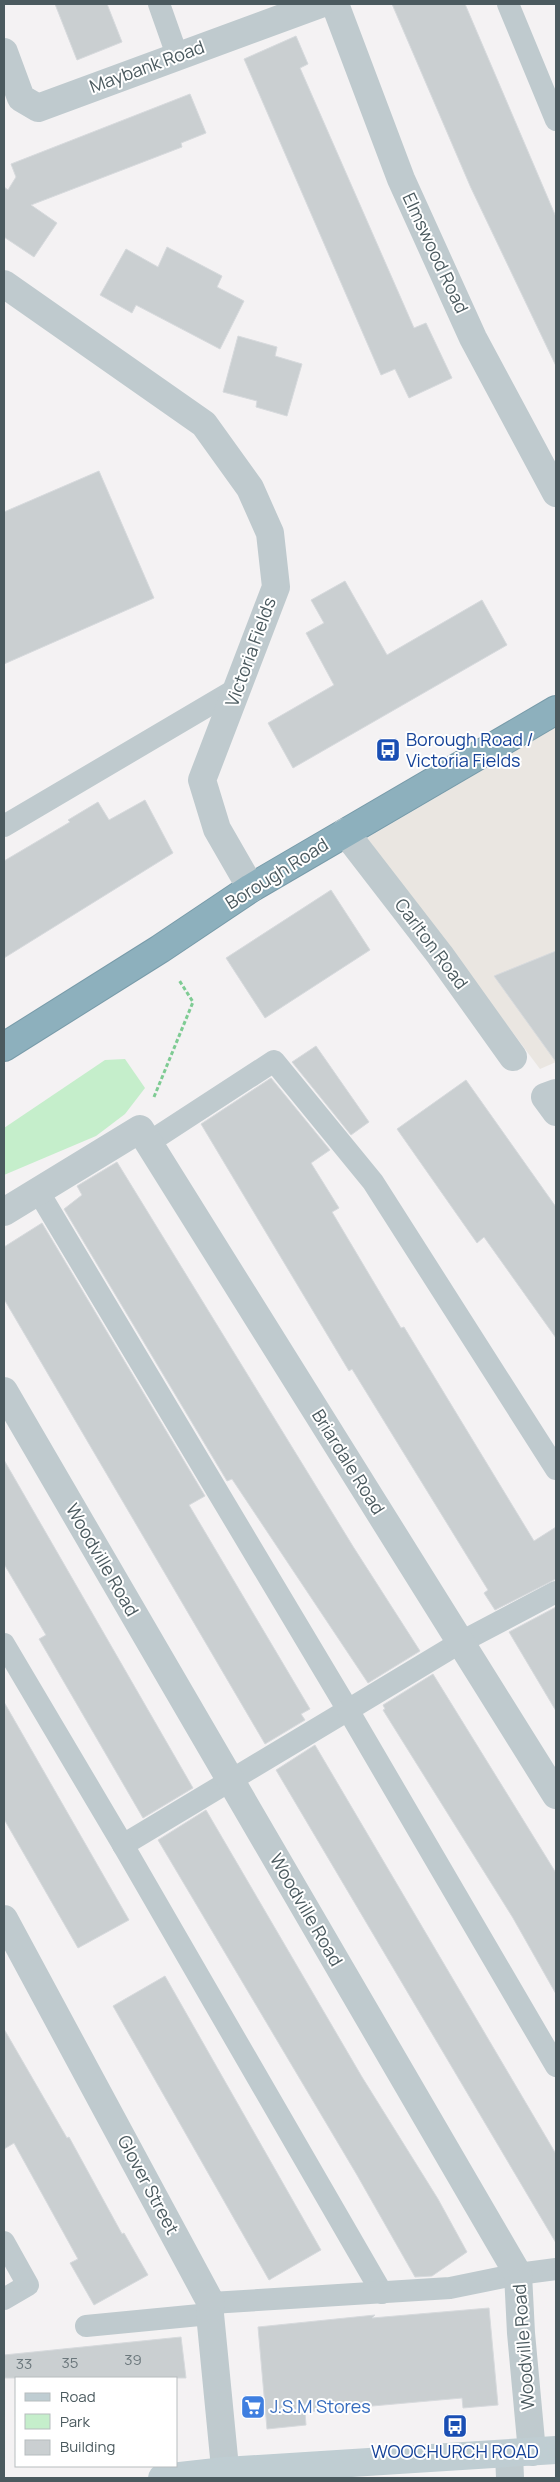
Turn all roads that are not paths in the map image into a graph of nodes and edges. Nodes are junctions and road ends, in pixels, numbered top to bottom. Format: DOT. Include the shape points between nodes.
graph roads {
  1 [pos="159,4"];
  2 [pos="332,4"];
  3 [pos="508,4"];
  4 [pos="4,52"];
  5 [pos="177,55"];
  6 [pos="556,120"];
  7 [pos="4,284"];
  8 [pos="554,483"];
  9 [pos="238,688"];
  10 [pos="556,710"];
  11 [pos="4,826"];
  12 [pos="345,832"];
  13 [pos="251,888"];
  14 [pos="4,1047"];
  15 [pos="513,1057"];
  16 [pos="144,1136"];
  17 [pos="38,1191"];
  18 [pos="4,1212"];
  19 [pos="4,1391"];
  20 [pos="556,1469"];
  21 [pos="556,1592"];
  22 [pos="462,1642"];
  23 [pos="4,1644"];
  24 [pos="348,1710"];
  25 [pos="230,1781"];
  26 [pos="556,1795"];
  27 [pos="123,1845"];
  28 [pos="4,1919"];
  29 [pos="556,2066"];
  30 [pos="4,2242"];
  31 [pos="556,2269"];
  32 [pos="518,2274"];
  33 [pos="382,2293"];
  34 [pos="4,2299"];
  35 [pos="211,2309"];
  36 [pos="86,2326"];
  37 [pos="527,2458"];
  38 [pos="225,2475"];
  39 [pos="162,2478"];
  1 -- 5 [label="lane"];
  2 -- 5 [label="street, Maybank Road"];
  2 -- 8 [label="street, Elmswood Road" via="401,179 473,338"];
  3 -- 6 [label="lane"];
  4 -- 5 [label="street, Maybank Road" via="21,98 38,108"];
  7 -- 9 [label="street, Victoria Fields" via="204,424 250,488 270,533 276,587"];
  9 -- 11 [label="lane"];
  9 -- 13 [label="street, Victoria Fields" via="202,780 217,829"];
  10 -- 12 [label="highway, Borough Road"];
  12 -- 13 [label="highway, Borough Road"];
  12 -- 15 [label="street, Carlton Road" via="440,954"];
  13 -- 14 [label="highway, Borough Road"];
  16 -- 17 [label="street"];
  16 -- 20 [label="lane" via="274,1061 373,1182"];
  16 -- 22 [label="street, Briardale Road"];
  17 -- 18 [label="street"];
  17 -- 24 [label="lane"];
  19 -- 25 [label="street, Woodville Road"];
  21 -- 22 [label="lane"];
  22 -- 24 [label="lane"];
  22 -- 26 [label="street, Briardale Road"];
  23 -- 27 [label="lane"];
  24 -- 25 [label="lane"];
  24 -- 29 [label="lane"];
  25 -- 27 [label="lane"];
  25 -- 32 [label="street, Woodville Road"];
  27 -- 33 [label="lane"];
  28 -- 35 [label="street, Glover Street"];
  30 -- 34 [label="lane" via="28,2285"];
  31 -- 32 [label="lane"];
  32 -- 33 [label="lane" via="450,2288"];
  32 -- 37 [label="street, Woodville Road"];
  33 -- 35 [label="lane"];
  35 -- 36 [label="lane"];
  35 -- 38 [label="street, Glover Street"];
  37 -- 38 [label="street"];
  38 -- 39 [label="street"];
}
